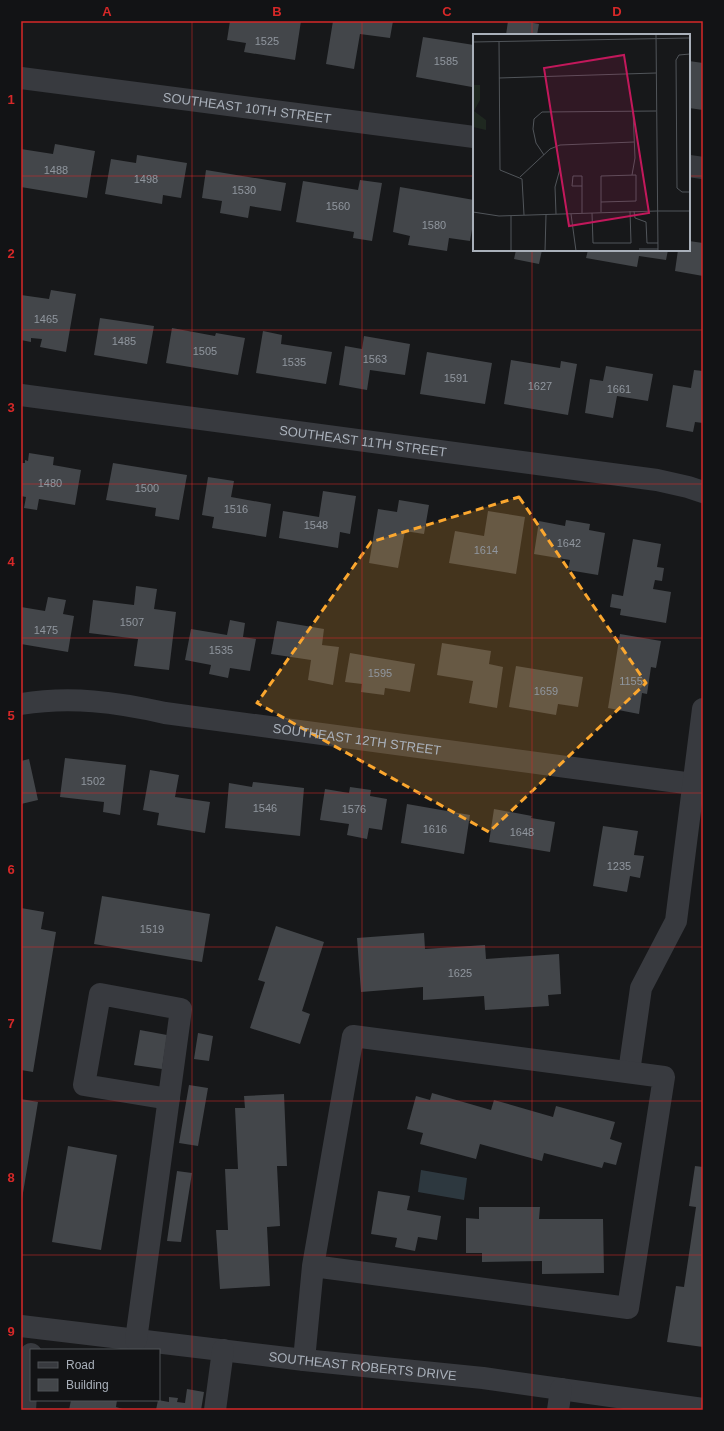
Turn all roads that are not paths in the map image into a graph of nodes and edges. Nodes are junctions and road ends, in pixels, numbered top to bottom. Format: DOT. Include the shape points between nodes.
graph roads {
  1 [pos="21,78"];
  2 [pos="473,137"];
  3 [pos="690,166"];
  4 [pos="703,168"];
  5 [pos="21,395"];
  6 [pos="703,492"];
  7 [pos="21,704"];
  8 [pos="703,709"];
  9 [pos="693,784"];
  10 [pos="629,1072"];
  11 [pos="169,1099"];
  12 [pos="313,1266"];
  13 [pos="28,1327"];
  14 [pos="136,1340"];
  15 [pos="32,1349"];
  16 [pos="223,1350"];
  17 [pos="30,1360"];
  18 [pos="304,1360"];
  19 [pos="560,1400"];
  20 [pos="594,1402"];
  21 [pos="703,1409"];
  22 [pos="25,1410"];
  23 [pos="215,1410"];
  1 -- 2 [label="street, SOUTHEAST 10TH STREET"];
  3 -- 4 [label="street"];
  5 -- 6 [label="street, SOUTHEAST 11TH STREET" via="657,480"];
  7 -- 9 [label="street, SOUTHEAST 12TH STREET" via="66,700 98,701 165,713"];
  8 -- 9 [label="street"];
  9 -- 10 [label="street" via="676,921 641,988"];
  10 -- 12 [label="street" via="353,1036"];
  10 -- 12 [label="street" via="664,1077 628,1308"];
  11 -- 11 [label="street" via="181,1009 100,994 84,1085"];
  11 -- 14 [label="street"];
  12 -- 18 [label="street"];
  13 -- 14 [label="street, SOUTHEAST ROBERTS DRIVE"];
  13 -- 15 [label="street"];
  14 -- 16 [label="street, SOUTHEAST ROBERTS DRIVE"];
  16 -- 18 [label="street, SOUTHEAST ROBERTS DRIVE"];
  16 -- 23 [label="street"];
  17 -- 22 [label="street"];
  18 -- 19 [label="street, SOUTHEAST ROBERTS DRIVE" via="483,1378"];
  19 -- 20 [label="street, SOUTHEAST ROBERTS DRIVE"];
  20 -- 21 [label="street, SOUTHEAST ROBERTS DRIVE"];
}
